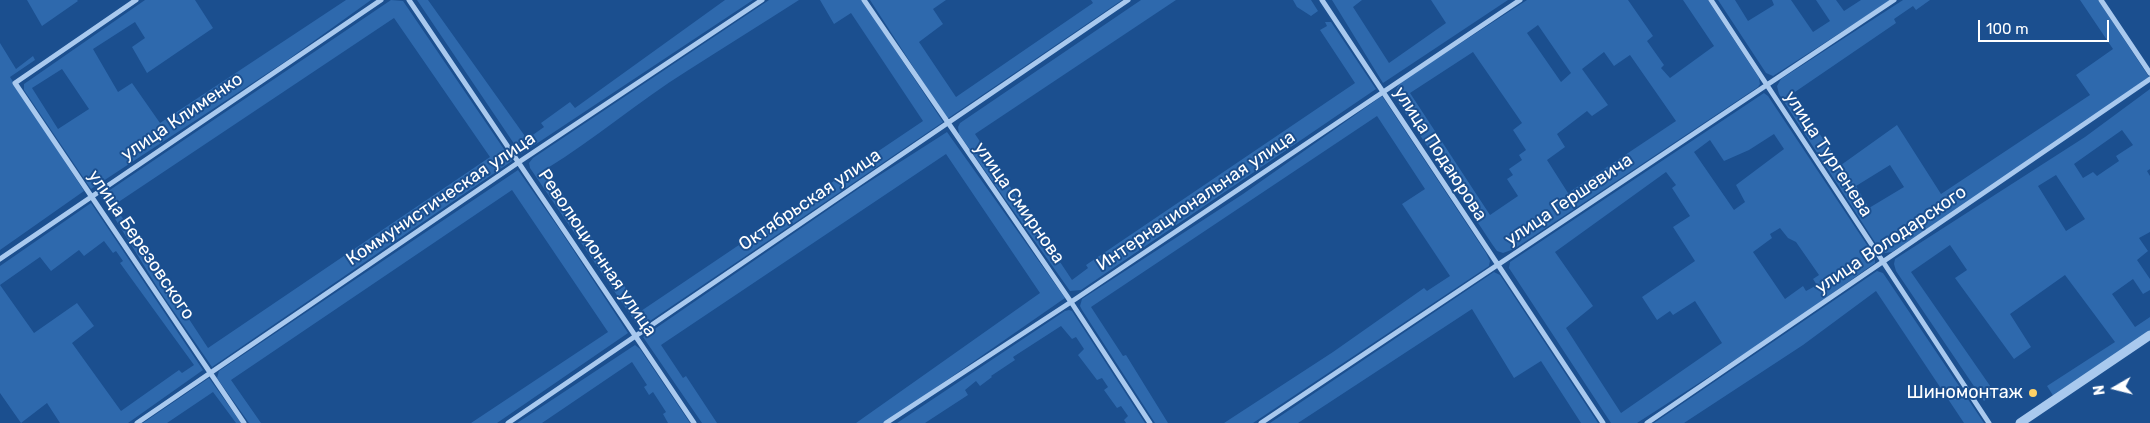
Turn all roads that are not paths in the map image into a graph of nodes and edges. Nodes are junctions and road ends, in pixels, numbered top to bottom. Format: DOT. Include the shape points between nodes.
graph roads {
  1 [pos="136,0"];
  2 [pos="381,0"];
  3 [pos="409,0"];
  4 [pos="762,0"];
  5 [pos="864,0"];
  6 [pos="1128,0"];
  7 [pos="1322,0"];
  8 [pos="1520,0"];
  9 [pos="1711,0"];
  10 [pos="1894,0"];
  11 [pos="2101,0"];
  12 [pos="2150,73"];
  13 [pos="2150,79"];
  14 [pos="1766,84"];
  15 [pos="1382,91"];
  16 [pos="947,123"];
  17 [pos="519,162"];
  18 [pos="91,195"];
  19 [pos="0,259"];
  20 [pos="1883,263"];
  21 [pos="1496,265"];
  22 [pos="1071,302"];
  23 [pos="2150,335"];
  24 [pos="636,336"];
  25 [pos="209,373"];
  26 [pos="137,423"];
  27 [pos="244,423"];
  28 [pos="508,423"];
  29 [pos="694,423"];
  30 [pos="886,423"];
  31 [pos="1150,423"];
  32 [pos="1261,423"];
  33 [pos="1603,423"];
  34 [pos="1647,423"];
  35 [pos="1989,423"];
  36 [pos="2020,423"];
  1 -- 18 [label="street, улица Березовского" via="15,83"];
  2 -- 18 [label="street, улица Клименко"];
  3 -- 17 [label="street, Революционная улица"];
  4 -- 17 [label="street, Коммунистическая улица"];
  5 -- 16 [label="street, улица Смирнова"];
  6 -- 16 [label="street, Октябрьская улица"];
  7 -- 15 [label="street, улица Подаюрова"];
  8 -- 15 [label="street, Интернациональная улица"];
  9 -- 14 [label="street, улица Тургенева"];
  10 -- 14 [label="street, улица Гершевича"];
  11 -- 12 [label="street"];
  13 -- 20 [label="street, улица Володарского"];
  14 -- 20 [label="street, улица Тургенева"];
  14 -- 21 [label="street, улица Гершевича"];
  15 -- 21 [label="street, улица Подаюрова"];
  15 -- 22 [label="street, Интернациональная улица"];
  16 -- 22 [label="street, улица Смирнова"];
  16 -- 24 [label="street, Октябрьская улица"];
  17 -- 24 [label="street, Революционная улица"];
  17 -- 25 [label="street, Коммунистическая улица"];
  18 -- 19 [label="street, улица Клименко"];
  18 -- 25 [label="street, улица Березовского"];
  20 -- 34 [label="street, улица Володарского"];
  20 -- 35 [label="street, улица Тургенева"];
  21 -- 32 [label="street, улица Гершевича"];
  21 -- 33 [label="street, улица Подаюрова"];
  22 -- 30 [label="street, Интернациональная улица"];
  22 -- 31 [label="street, улица Смирнова"];
  23 -- 36 [label="street"];
  24 -- 28 [label="street, Октябрьская улица"];
  24 -- 29 [label="street, Революционная улица"];
  25 -- 26 [label="street, Коммунистическая улица"];
  25 -- 27 [label="street, улица Березовского"];
}
